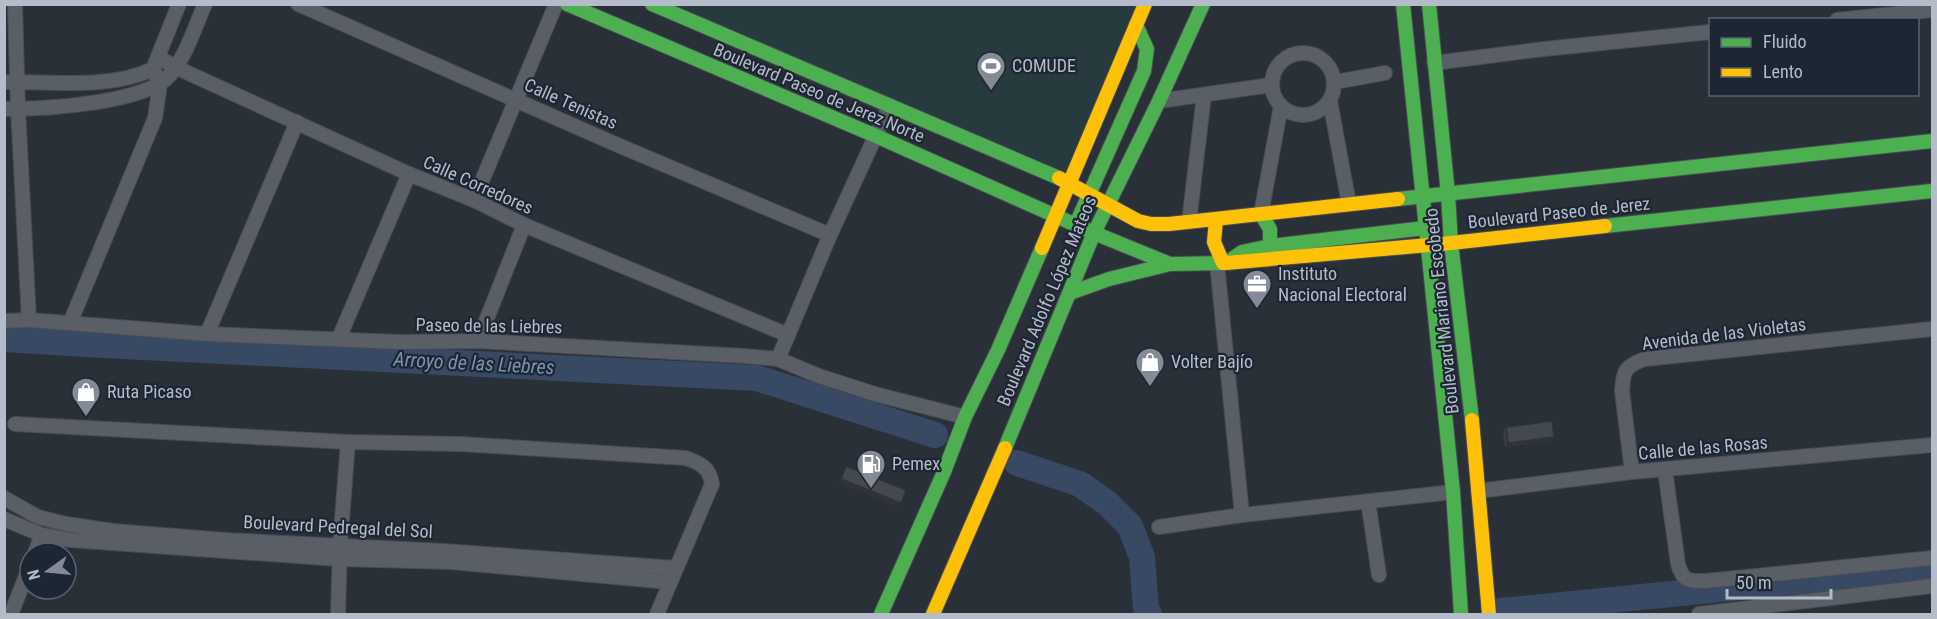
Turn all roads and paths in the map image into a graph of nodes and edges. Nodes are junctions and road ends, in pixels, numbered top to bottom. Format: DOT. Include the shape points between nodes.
graph roads {
  1 [pos="15,4"];
  2 [pos="179,4"];
  3 [pos="205,4"];
  4 [pos="298,4"];
  5 [pos="556,4"];
  6 [pos="567,4"];
  7 [pos="652,4"];
  8 [pos="1145,4"];
  9 [pos="1203,4"];
  10 [pos="1403,4"];
  11 [pos="1429,4"];
  12 [pos="1932,10"];
  13 [pos="1857,18"];
  14 [pos="1136,25"];
  15 [pos="1709,32"];
  16 [pos="155,63"];
  17 [pos="1434,63"];
  18 [pos="175,67"];
  19 [pos="1385,73"];
  20 [pos="11,82"];
  21 [pos="1335,82"];
  22 [pos="160,84"];
  23 [pos="1271,85"];
  24 [pos="1204,94"];
  25 [pos="515,99"];
  26 [pos="1159,101"];
  27 [pos="1330,101"];
  28 [pos="889,106"];
  29 [pos="1281,106"];
  30 [pos="11,109"];
  31 [pos="297,122"];
  32 [pos="876,136"];
  33 [pos="1932,141"];
  34 [pos="409,174"];
  35 [pos="1070,183"];
  36 [pos="1932,191"];
  37 [pos="1090,194"];
  38 [pos="1448,194"];
  39 [pos="1422,195"];
  40 [pos="474,200"];
  41 [pos="1107,204"];
  42 [pos="1349,204"];
  43 [pos="1261,214"];
  44 [pos="1055,216"];
  45 [pos="1216,220"];
  46 [pos="1189,222"];
  47 [pos="524,225"];
  48 [pos="1076,225"];
  49 [pos="1425,228"];
  50 [pos="1094,233"];
  51 [pos="830,235"];
  52 [pos="1451,243"];
  53 [pos="1426,245"];
  54 [pos="1270,246"];
  55 [pos="1223,263"];
  56 [pos="1170,264"];
  57 [pos="1070,293"];
  58 [pos="29,320"];
  59 [pos="4,321"];
  60 [pos="70,323"];
  61 [pos="1932,329"];
  62 [pos="207,334"];
  63 [pos="788,335"];
  64 [pos="339,338"];
  65 [pos="478,341"];
  66 [pos="778,359"];
  67 [pos="965,417"];
  68 [pos="15,424"];
  69 [pos="348,442"];
  70 [pos="1932,445"];
  71 [pos="1665,470"];
  72 [pos="1632,472"];
  73 [pos="1478,491"];
  74 [pos="1453,492"];
  75 [pos="4,498"];
  76 [pos="1368,501"];
  77 [pos="1242,515"];
  78 [pos="4,519"];
  79 [pos="1159,527"];
  80 [pos="42,535"];
  81 [pos="40,541"];
  82 [pos="340,552"];
  83 [pos="1932,558"];
  84 [pos="676,568"];
  85 [pos="1379,575"];
  86 [pos="669,582"];
  87 [pos="1932,586"];
  88 [pos="18,597"];
  89 [pos="1704,614"];
  90 [pos="11,615"];
  91 [pos="338,615"];
  92 [pos="657,615"];
  93 [pos="881,615"];
  94 [pos="933,615"];
  95 [pos="1461,615"];
  96 [pos="1489,615"];
  97 [pos="1699,615"];
  1 -- 20 [label="street"];
  2 -- 16 [label="street"];
  3 -- 18 [label="street"];
  4 -- 25 [label="street, Calle Tenistas"];
  5 -- 25 [label="street"];
  6 -- 32 [label="main road, Boulevard Paseo de Jerez Norte"];
  7 -- 28 [label="main road, Boulevard Paseo de Jerez Norte"];
  8 -- 14 [label="main road, Boulevard Adolfo López Mateos"];
  9 -- 26 [label="main road, Boulevard Adolfo López Mateos"];
  10 -- 39 [label="main road, Boulevard Mariano Escobedo"];
  11 -- 17 [label="main road, Boulevard Mariano Escobedo"];
  12 -- 13 [label="street"];
  14 -- 35 [label="main road, Boulevard Adolfo López Mateos"];
  14 -- 37 [label="main road" via="1147,49 1144,71"];
  15 -- 17 [label="street"];
  16 -- 18 [label="street, Calle Corredores"];
  16 -- 20 [label="street" via="140,75 115,80"];
  16 -- 22 [label="street"];
  17 -- 38 [label="main road, Boulevard Mariano Escobedo"];
  18 -- 22 [label="street"];
  18 -- 31 [label="street, Calle Corredores"];
  19 -- 21 [label="street"];
  20 -- 30 [label="street"];
  21 -- 23 [label="street" via="1330,66 1318,55 1301,52 1286,57 1275,69"];
  21 -- 27 [label="street"];
  22 -- 30 [label="street" via="117,99"];
  22 -- 60 [label="street" via="155,117"];
  23 -- 24 [label="street"];
  23 -- 29 [label="street"];
  24 -- 26 [label="street"];
  24 -- 46 [label="street"];
  25 -- 40 [label="street"];
  25 -- 51 [label="street, Calle Tenistas"];
  26 -- 41 [label="main road, Boulevard Adolfo López Mateos"];
  27 -- 29 [label="street" via="1307,116 1292,114"];
  27 -- 42 [label="street"];
  28 -- 32 [label="street"];
  28 -- 35 [label="main road, Boulevard Paseo de Jerez Norte"];
  29 -- 43 [label="street"];
  30 -- 58 [label="street"];
  31 -- 34 [label="street, Calle Corredores"];
  31 -- 62 [label="street"];
  32 -- 44 [label="main road, Boulevard Paseo de Jerez Norte"];
  32 -- 51 [label="street"];
  33 -- 38 [label="main road, Boulevard Paseo de Jerez"];
  34 -- 40 [label="street, Calle Corredores"];
  34 -- 64 [label="street"];
  35 -- 37 [label="main road, Boulevard Paseo de Jerez"];
  35 -- 44 [label="main road, Boulevard Adolfo López Mateos"];
  36 -- 52 [label="main road, Boulevard Paseo de Jerez"];
  37 -- 41 [label="main road, Boulevard Paseo de Jerez"];
  37 -- 48 [label="main road"];
  38 -- 39 [label="main road, Boulevard Paseo de Jerez"];
  38 -- 52 [label="main road, Boulevard Mariano Escobedo"];
  39 -- 42 [label="main road, Boulevard Paseo de Jerez"];
  39 -- 49 [label="main road, Boulevard Mariano Escobedo"];
  40 -- 47 [label="street, Calle Corredores"];
  41 -- 46 [label="main road, Boulevard Paseo de Jerez" via="1151,224"];
  41 -- 50 [label="main road, Boulevard Adolfo López Mateos"];
  42 -- 43 [label="main road, Boulevard Paseo de Jerez"];
  43 -- 45 [label="main road, Boulevard Paseo de Jerez"];
  43 -- 54 [label="main road" via="1271,230"];
  44 -- 48 [label="main road, Boulevard Paseo de Jerez"];
  44 -- 67 [label="main road, Boulevard Adolfo López Mateos"];
  45 -- 46 [label="main road, Boulevard Paseo de Jerez"];
  45 -- 55 [label="main road" via="1214,243"];
  47 -- 63 [label="street, Calle Corredores"];
  47 -- 65 [label="street"];
  48 -- 50 [label="main road, Boulevard Paseo de Jerez"];
  49 -- 53 [label="main road, Boulevard Mariano Escobedo"];
  49 -- 54 [label="main road"];
  50 -- 56 [label="main road, Boulevard Paseo de Jerez"];
  50 -- 57 [label="main road, Boulevard Adolfo López Mateos"];
  51 -- 63 [label="street"];
  52 -- 53 [label="main road, Boulevard Paseo de Jerez"];
  52 -- 73 [label="main road, Boulevard Mariano Escobedo"];
  53 -- 55 [label="main road, Boulevard Paseo de Jerez"];
  53 -- 74 [label="main road, Boulevard Mariano Escobedo"];
  54 -- 55 [label="main road" via="1242,252"];
  55 -- 56 [label="main road, Boulevard Paseo de Jerez"];
  55 -- 77 [label="street"];
  56 -- 57 [label="main road"];
  57 -- 94 [label="main road, Boulevard Adolfo López Mateos"];
  58 -- 59 [label="street, Paseo de las Liebres"];
  58 -- 60 [label="street, Paseo de las Liebres"];
  60 -- 62 [label="street, Paseo de las Liebres"];
  61 -- 72 [label="street, Avenida de las Violetas" via="1634,363 1626,369 1622,391"];
  62 -- 64 [label="street, Paseo de las Liebres"];
  63 -- 66 [label="street"];
  64 -- 65 [label="street, Paseo de las Liebres"];
  65 -- 66 [label="street, Paseo de las Liebres"];
  66 -- 67 [label="street, Paseo de las Liebres" via="875,394"];
  67 -- 93 [label="main road, Boulevard Adolfo López Mateos"];
  68 -- 69 [label="street"];
  69 -- 82 [label="street"];
  69 -- 84 [label="street" via="460,444 686,458 704,466 712,484"];
  70 -- 71 [label="street, Calle de las Rosas"];
  71 -- 72 [label="street, Calle de las Rosas"];
  71 -- 83 [label="street" via="1677,564 1681,576 1689,581"];
  72 -- 73 [label="street, Calle de las Rosas"];
  73 -- 96 [label="main road, Boulevard Mariano Escobedo"];
  74 -- 76 [label="street"];
  74 -- 95 [label="main road, Boulevard Mariano Escobedo"];
  75 -- 82 [label="street, Boulevard Pedregal del Sol" via="38,517 66,524"];
  76 -- 77 [label="street"];
  76 -- 85 [label="street"];
  77 -- 79 [label="street"];
  78 -- 80 [label="street, Boulevard Pedregal del Sol"];
  80 -- 81 [label="street"];
  80 -- 82 [label="street, Boulevard Pedregal del Sol" via="70,540"];
  82 -- 84 [label="street, Boulevard Pedregal del Sol"];
  82 -- 86 [label="street, Boulevard Pedregal del Sol"];
  82 -- 91 [label="street"];
  84 -- 86 [label="street"];
  86 -- 92 [label="street"];
  87 -- 89 [label="street"];
  88 -- 90 [label="street"];
  89 -- 97 [label="street"];
}
